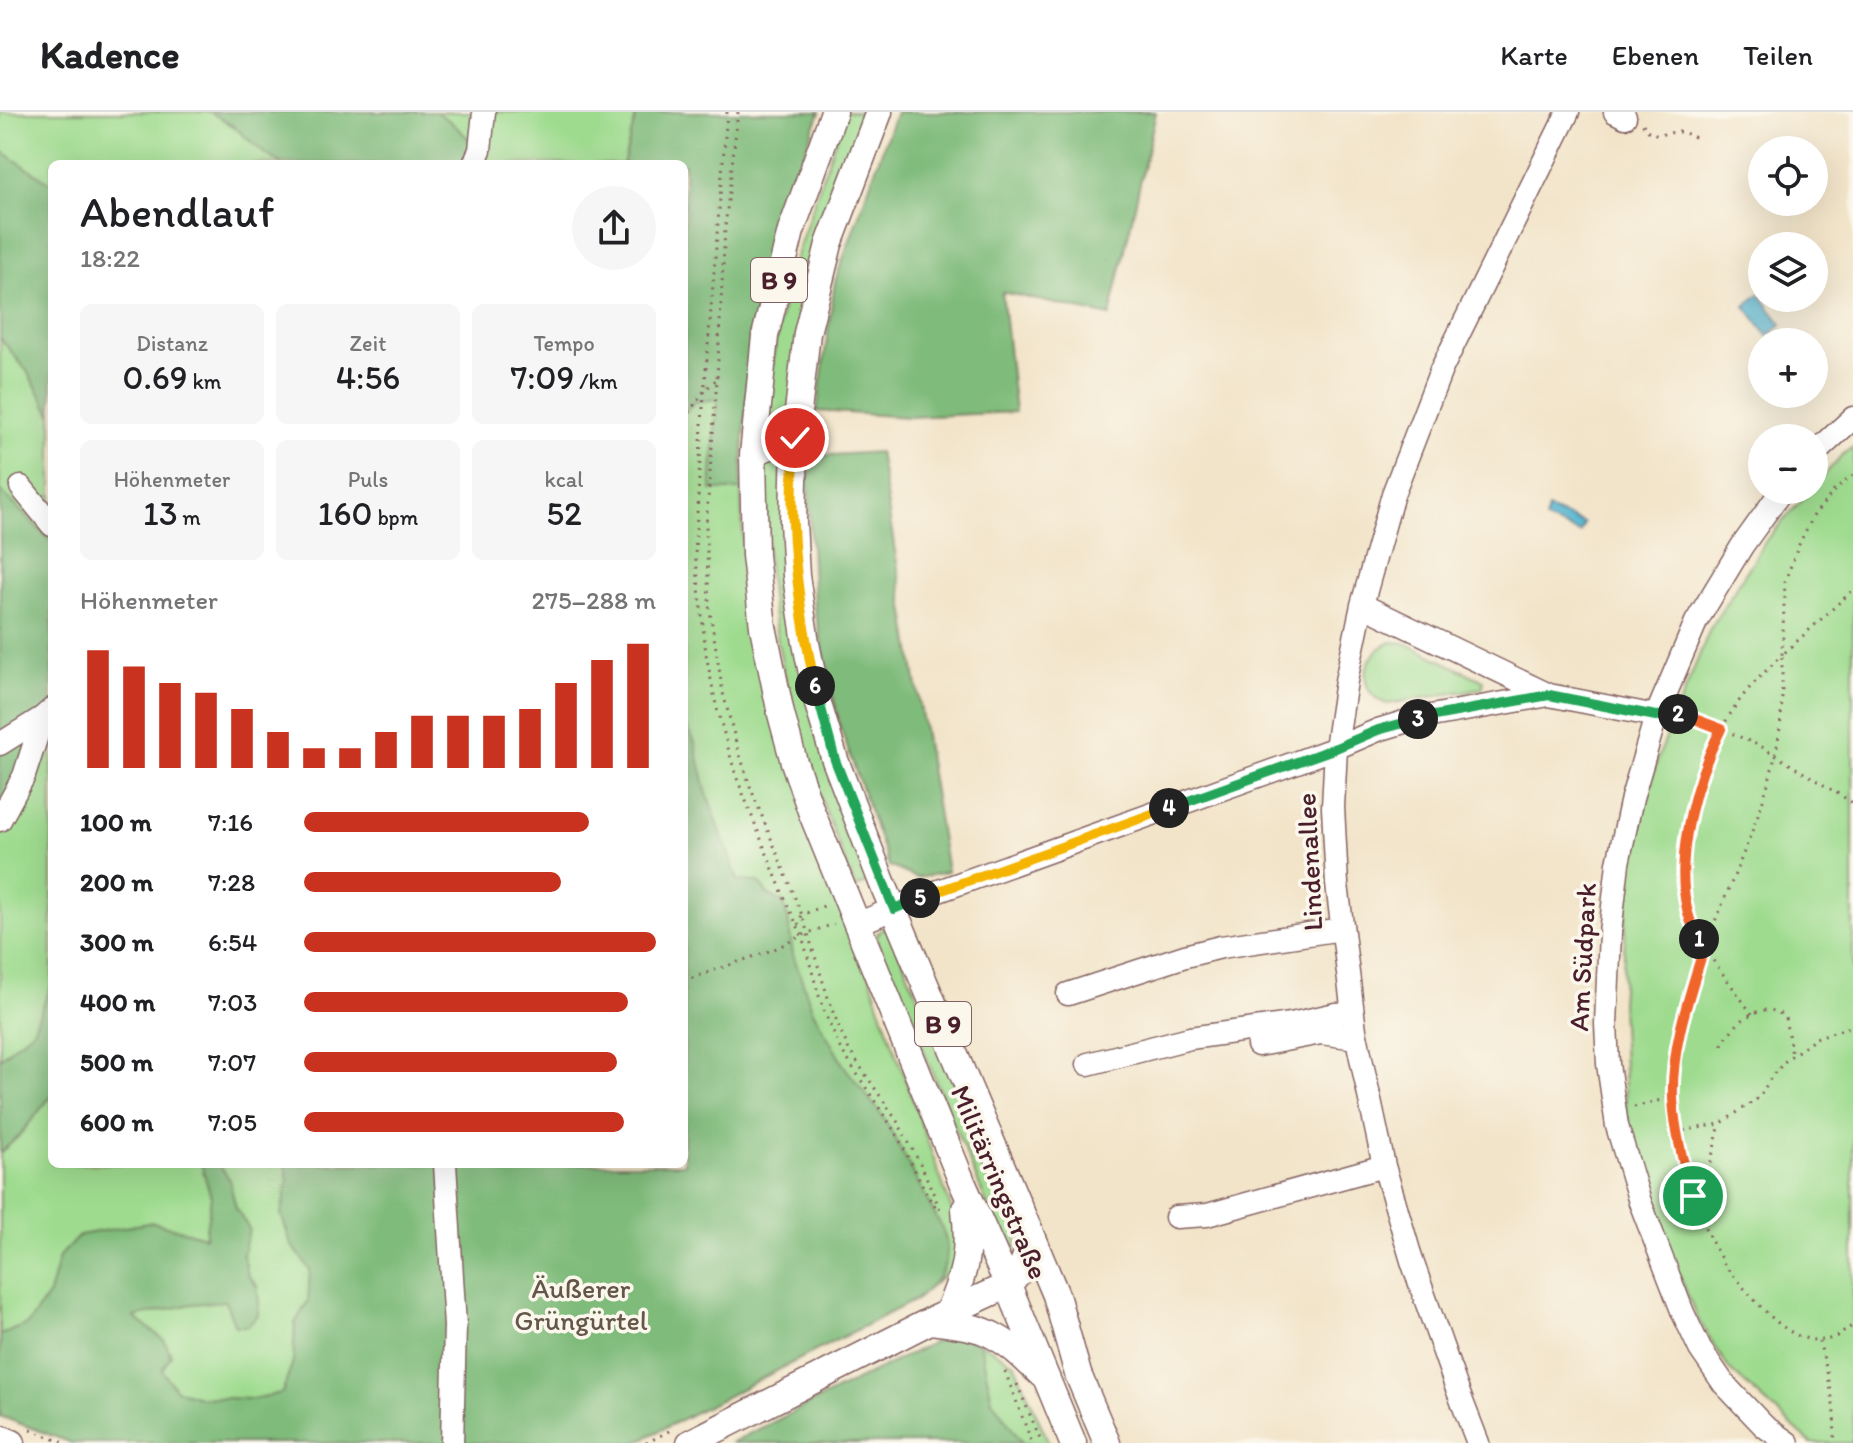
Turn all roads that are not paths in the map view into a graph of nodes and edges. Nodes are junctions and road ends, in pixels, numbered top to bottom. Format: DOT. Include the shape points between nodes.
graph roads {
  1 [pos="484,112"];
  2 [pos="834,112"];
  3 [pos="879,112"];
  4 [pos="1568,112"];
  5 [pos="476,160"];
  6 [pos="1853,418"];
  7 [pos="795,438"];
  8 [pos="1828,441"];
  9 [pos="753,455"];
  10 [pos="21,487"];
  11 [pos="1772,504"];
  12 [pos="48,520"];
  13 [pos="1362,605"];
  14 [pos="1549,695"];
  15 [pos="48,713"];
  16 [pos="1656,716"];
  17 [pos="0,744"];
  18 [pos="1336,748"];
  19 [pos="0,820"];
  20 [pos="894,909"];
  21 [pos="857,924"];
  22 [pos="1342,929"];
  23 [pos="1068,994"];
  24 [pos="1352,1013"];
  25 [pos="1356,1038"];
  26 [pos="1258,1045"];
  27 [pos="1088,1064"];
  28 [pos="1384,1166"];
  29 [pos="445,1168"];
  30 [pos="962,1182"];
  31 [pos="1176,1217"];
  32 [pos="1029,1229"];
  33 [pos="1008,1285"];
  34 [pos="939,1317"];
  35 [pos="1078,1374"];
  36 [pos="1049,1382"];
  37 [pos="1760,1434"];
  38 [pos="19,1436"];
  39 [pos="0,1438"];
  40 [pos="452,1443"];
  41 [pos="690,1443"];
  42 [pos="1073,1443"];
  43 [pos="1107,1443"];
  44 [pos="1478,1443"];
  45 [pos="1788,1443"];
  1 -- 5 [label="street"];
  2 -- 9 [label="main road, Militärringstraße / B 9" via="791,231 765,336"];
  3 -- 7 [label="main road, Militärringstraße / B 9" via="829,244 807,333"];
  4 -- 13 [label="street, Lindenallee" via="1425,408 1393,494"];
  6 -- 8 [label="street"];
  7 -- 9 [label="street"];
  7 -- 20 [label="main road, Militärringstraße / B 9" via="796,576 818,704"];
  9 -- 21 [label="main road, Militärringstraße / B 9" via="755,555 771,671 794,762"];
  10 -- 12 [label="street"];
  11 -- 16 [label="street, Am Südpark" via="1696,622"];
  13 -- 14 [label="street"];
  13 -- 18 [label="street, Lindenallee"];
  14 -- 16 [label="street"];
  14 -- 18 [label="street" via="1414,719"];
  15 -- 17 [label="street"];
  15 -- 19 [label="street"];
  16 -- 37 [label="street, Am Südpark" via="1618,863 1610,933 1606,1024 1614,1113 1683,1313 1700,1349"];
  18 -- 20 [label="street"];
  18 -- 22 [label="street, Lindenallee" via="1333,807"];
  20 -- 21 [label="street"];
  20 -- 32 [label="main road, Militärringstraße / B 9"];
  21 -- 30 [label="main road, Militärringstraße / B 9"];
  22 -- 23 [label="street" via="1221,947"];
  22 -- 24 [label="street, Lindenallee"];
  24 -- 25 [label="street, Lindenallee"];
  24 -- 27 [label="street" via="1190,1038"];
  25 -- 26 [label="street" via="1321,1033"];
  25 -- 28 [label="street, Lindenallee"];
  28 -- 31 [label="street" via="1207,1215"];
  28 -- 44 [label="street, Lindenallee" via="1412,1261"];
  29 -- 40 [label="street" via="455,1326"];
  30 -- 33 [label="main road, Militärringstraße / B 9"];
  30 -- 34 [label="main road, B 9" via="967,1258"];
  32 -- 33 [label="main road" via="1025,1259"];
  32 -- 35 [label="main road, Militärringstraße / B 9" via="1056,1295"];
  33 -- 34 [label="main road"];
  33 -- 35 [label="main road, B 9" via="1037,1300"];
  33 -- 36 [label="main road, Militärringstraße / B 9"];
  34 -- 36 [label="main road, B 9" via="991,1334"];
  34 -- 41 [label="main road"];
  35 -- 43 [label="main road, Militärringstraße / B 9"];
  36 -- 42 [label="main road, Militärringstraße / B 9"];
  37 -- 45 [label="street, Am Südpark"];
  38 -- 39 [label="main road"];
}
